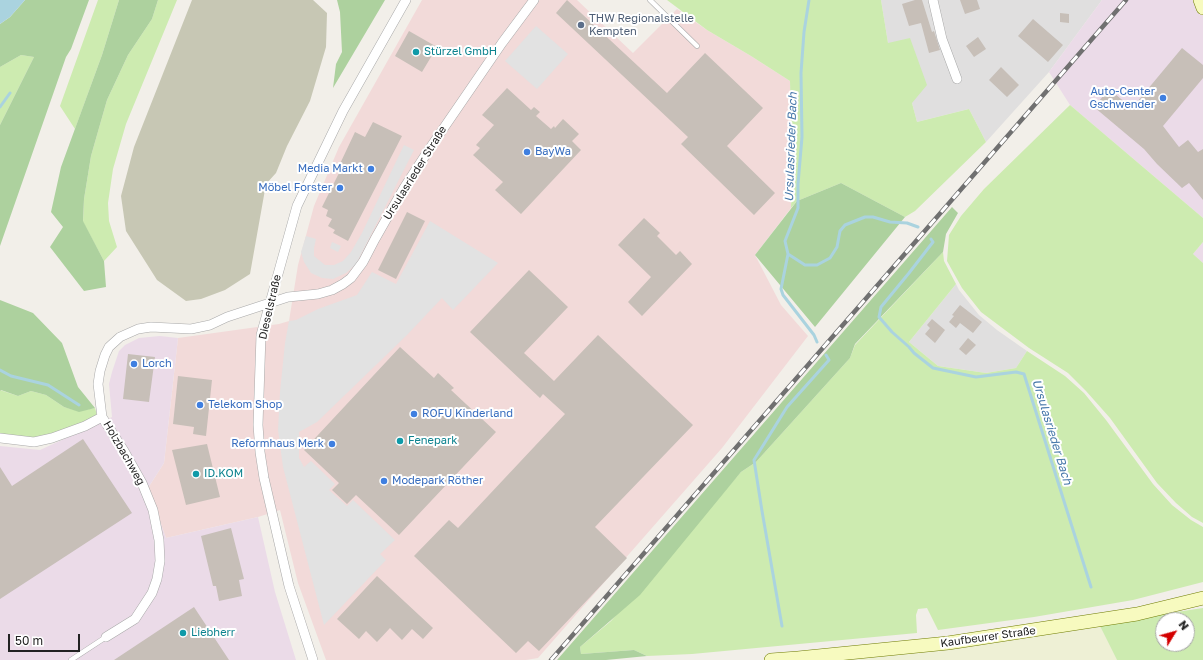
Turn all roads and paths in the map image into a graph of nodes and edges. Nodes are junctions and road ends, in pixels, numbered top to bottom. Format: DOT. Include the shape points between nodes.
graph roads {
  1 [pos="406,0"];
  2 [pos="534,0"];
  3 [pos="650,0"];
  4 [pos="933,0"];
  5 [pos="1200,0"];
  6 [pos="1203,8"];
  7 [pos="697,46"];
  8 [pos="957,79"];
  9 [pos="269,304"];
  10 [pos="102,416"];
  11 [pos="0,438"];
  12 [pos="1203,598"];
  13 [pos="106,637"];
  14 [pos="71,660"];
  15 [pos="312,660"];
  16 [pos="771,660"];
  1 -- 9 [label="street, Dieselstraße" via="342,112 297,206"];
  2 -- 9 [label="street, Ursulasrieder Straße" via="430,148 351,278 332,290 288,297"];
  3 -- 7 [label="lane"];
  4 -- 8 [label="street" via="942,39"];
  5 -- 6 [label="main road"];
  9 -- 10 [label="street, Holzbachweg" via="210,325 191,329 151,327 138,329 120,337 109,347 100,371 98,384"];
  9 -- 15 [label="street, Dieselstraße" via="262,335 258,424 260,452 289,586"];
  10 -- 11 [label="street" via="85,426 34,442"];
  10 -- 13 [label="street, Holzbachweg" via="145,490 159,540 160,561 152,593 135,619"];
  12 -- 16 [label="main road, Kaufbeurer Straße" via="1136,614 937,644"];
  13 -- 14 [label="lane"];
}
